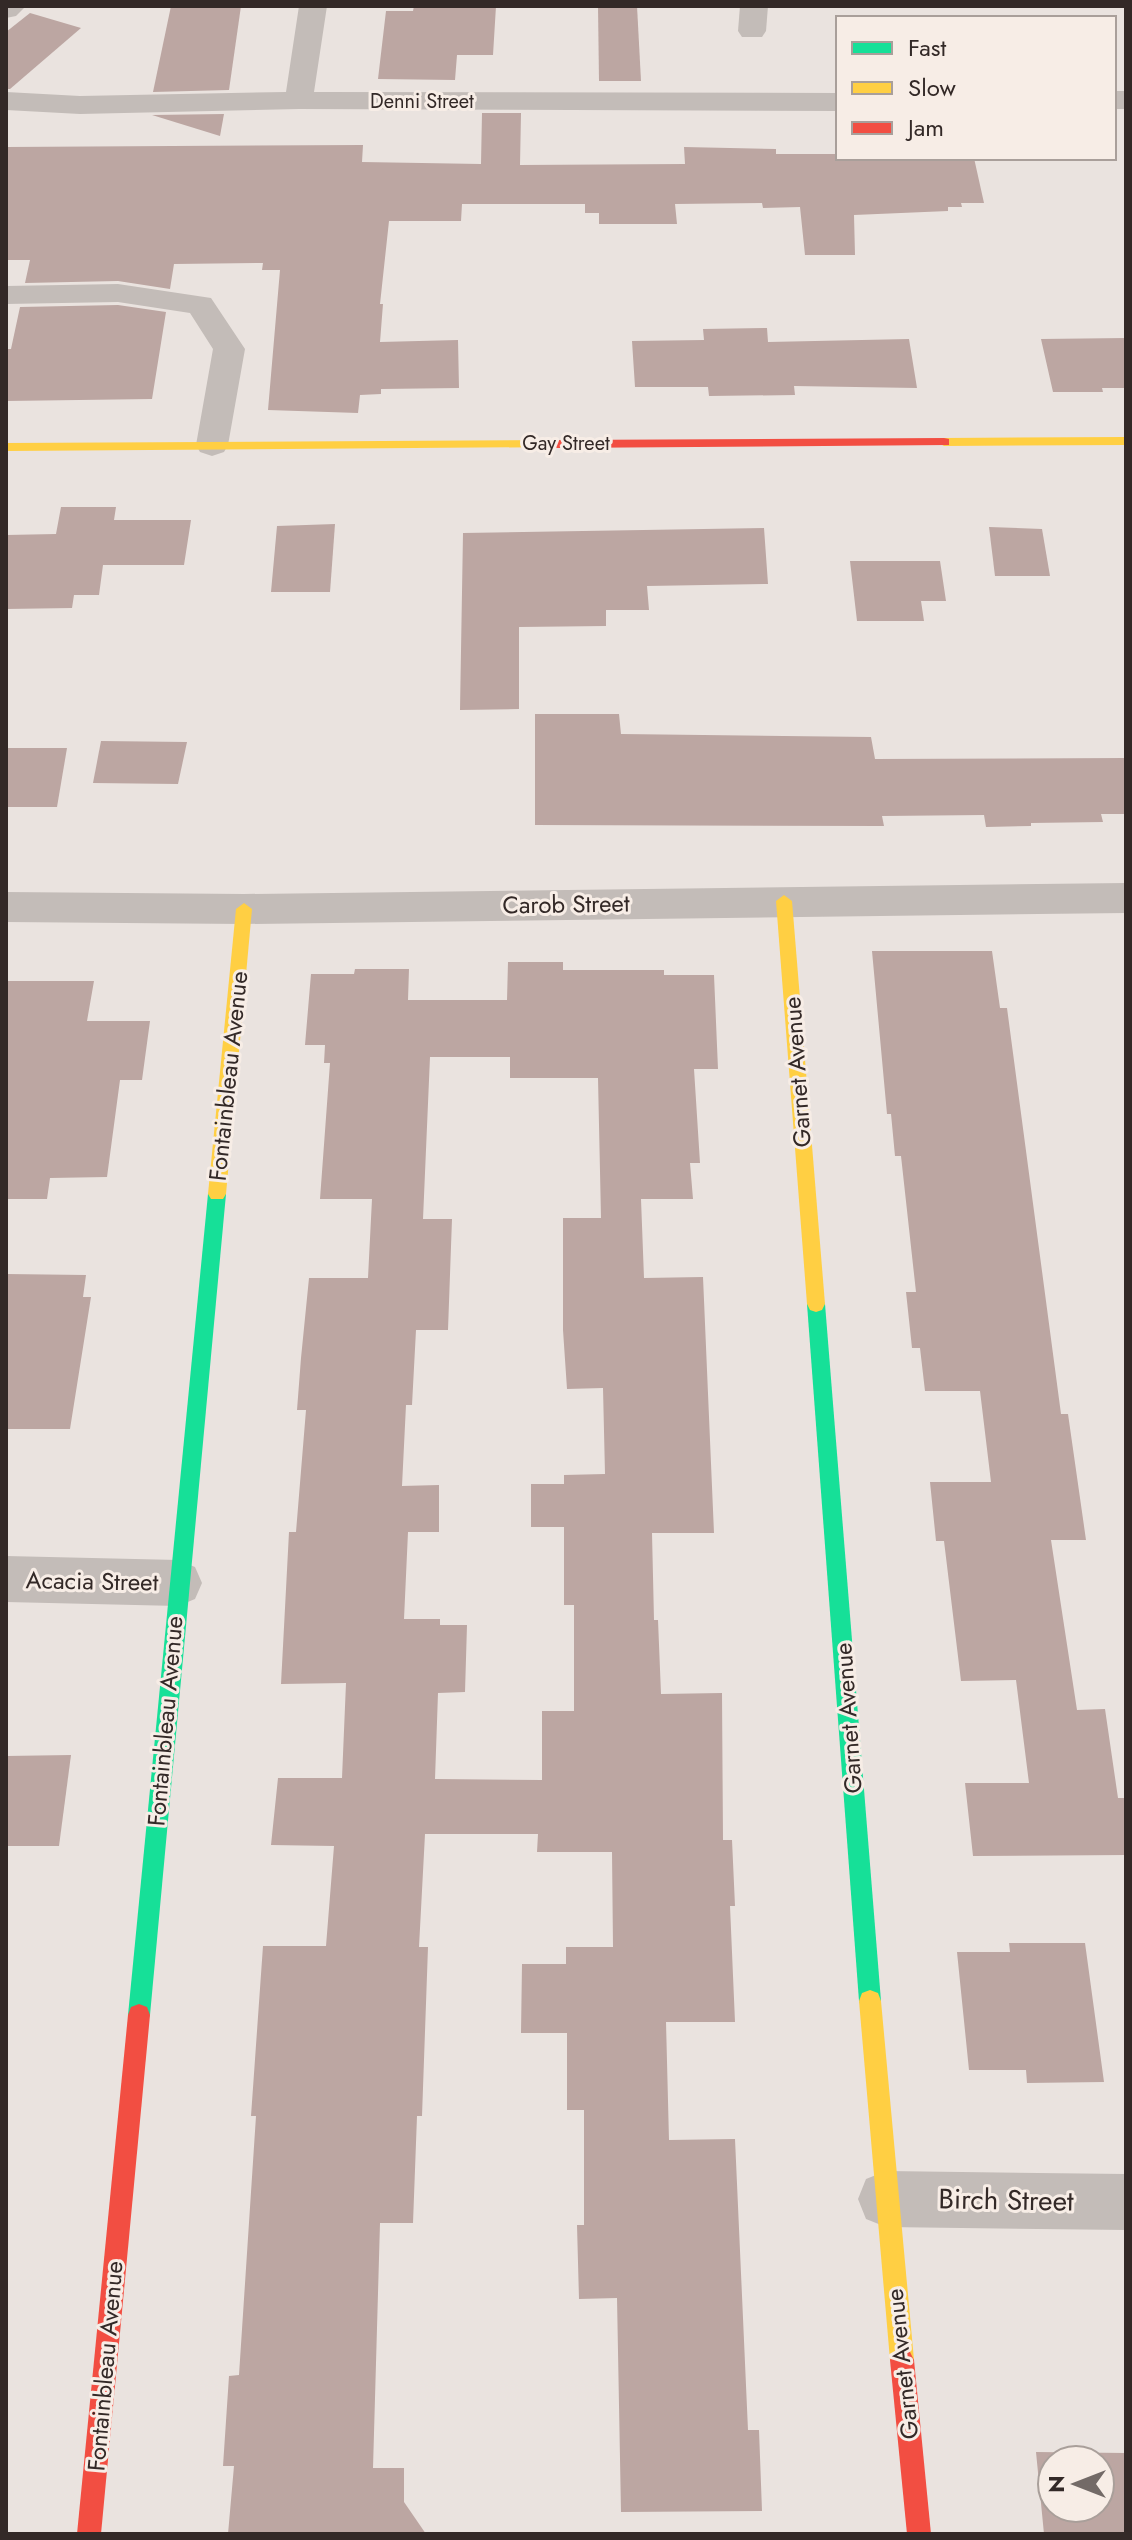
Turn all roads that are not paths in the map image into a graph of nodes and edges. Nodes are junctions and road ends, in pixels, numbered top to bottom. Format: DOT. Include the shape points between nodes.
graph roads {
  1 [pos="12,6"];
  2 [pos="313,6"];
  3 [pos="6,10"];
  4 [pos="299,100"];
  5 [pos="6,101"];
  6 [pos="836,102"];
  7 [pos="6,295"];
  8 [pos="1126,441"];
  9 [pos="212,445"];
  10 [pos="6,447"];
  11 [pos="1126,898"];
  12 [pos="784,901"];
  13 [pos="6,907"];
  14 [pos="244,909"];
  15 [pos="6,1579"];
  16 [pos="178,1583"];
  17 [pos="886,2199"];
  18 [pos="1126,2202"];
  19 [pos="89,2534"];
  20 [pos="919,2534"];
  1 -- 3 [label="street"];
  2 -- 4 [label="street"];
  4 -- 5 [label="street, Denni Street" via="80,105"];
  4 -- 6 [label="street, Denni Street"];
  7 -- 9 [label="street" via="118,293 200,305 229,349"];
  8 -- 9 [label="street, Gay Street"];
  9 -- 10 [label="street, Gay Street"];
  11 -- 12 [label="street, Carob Street"];
  12 -- 14 [label="street, Carob Street"];
  12 -- 17 [label="street, Garnet Avenue"];
  13 -- 14 [label="street, Carob Street"];
  14 -- 16 [label="street, Fontainbleau Avenue"];
  15 -- 16 [label="street, Acacia Street"];
  16 -- 19 [label="street, Fontainbleau Avenue"];
  17 -- 18 [label="street, Birch Street"];
  17 -- 20 [label="street, Garnet Avenue"];
}
